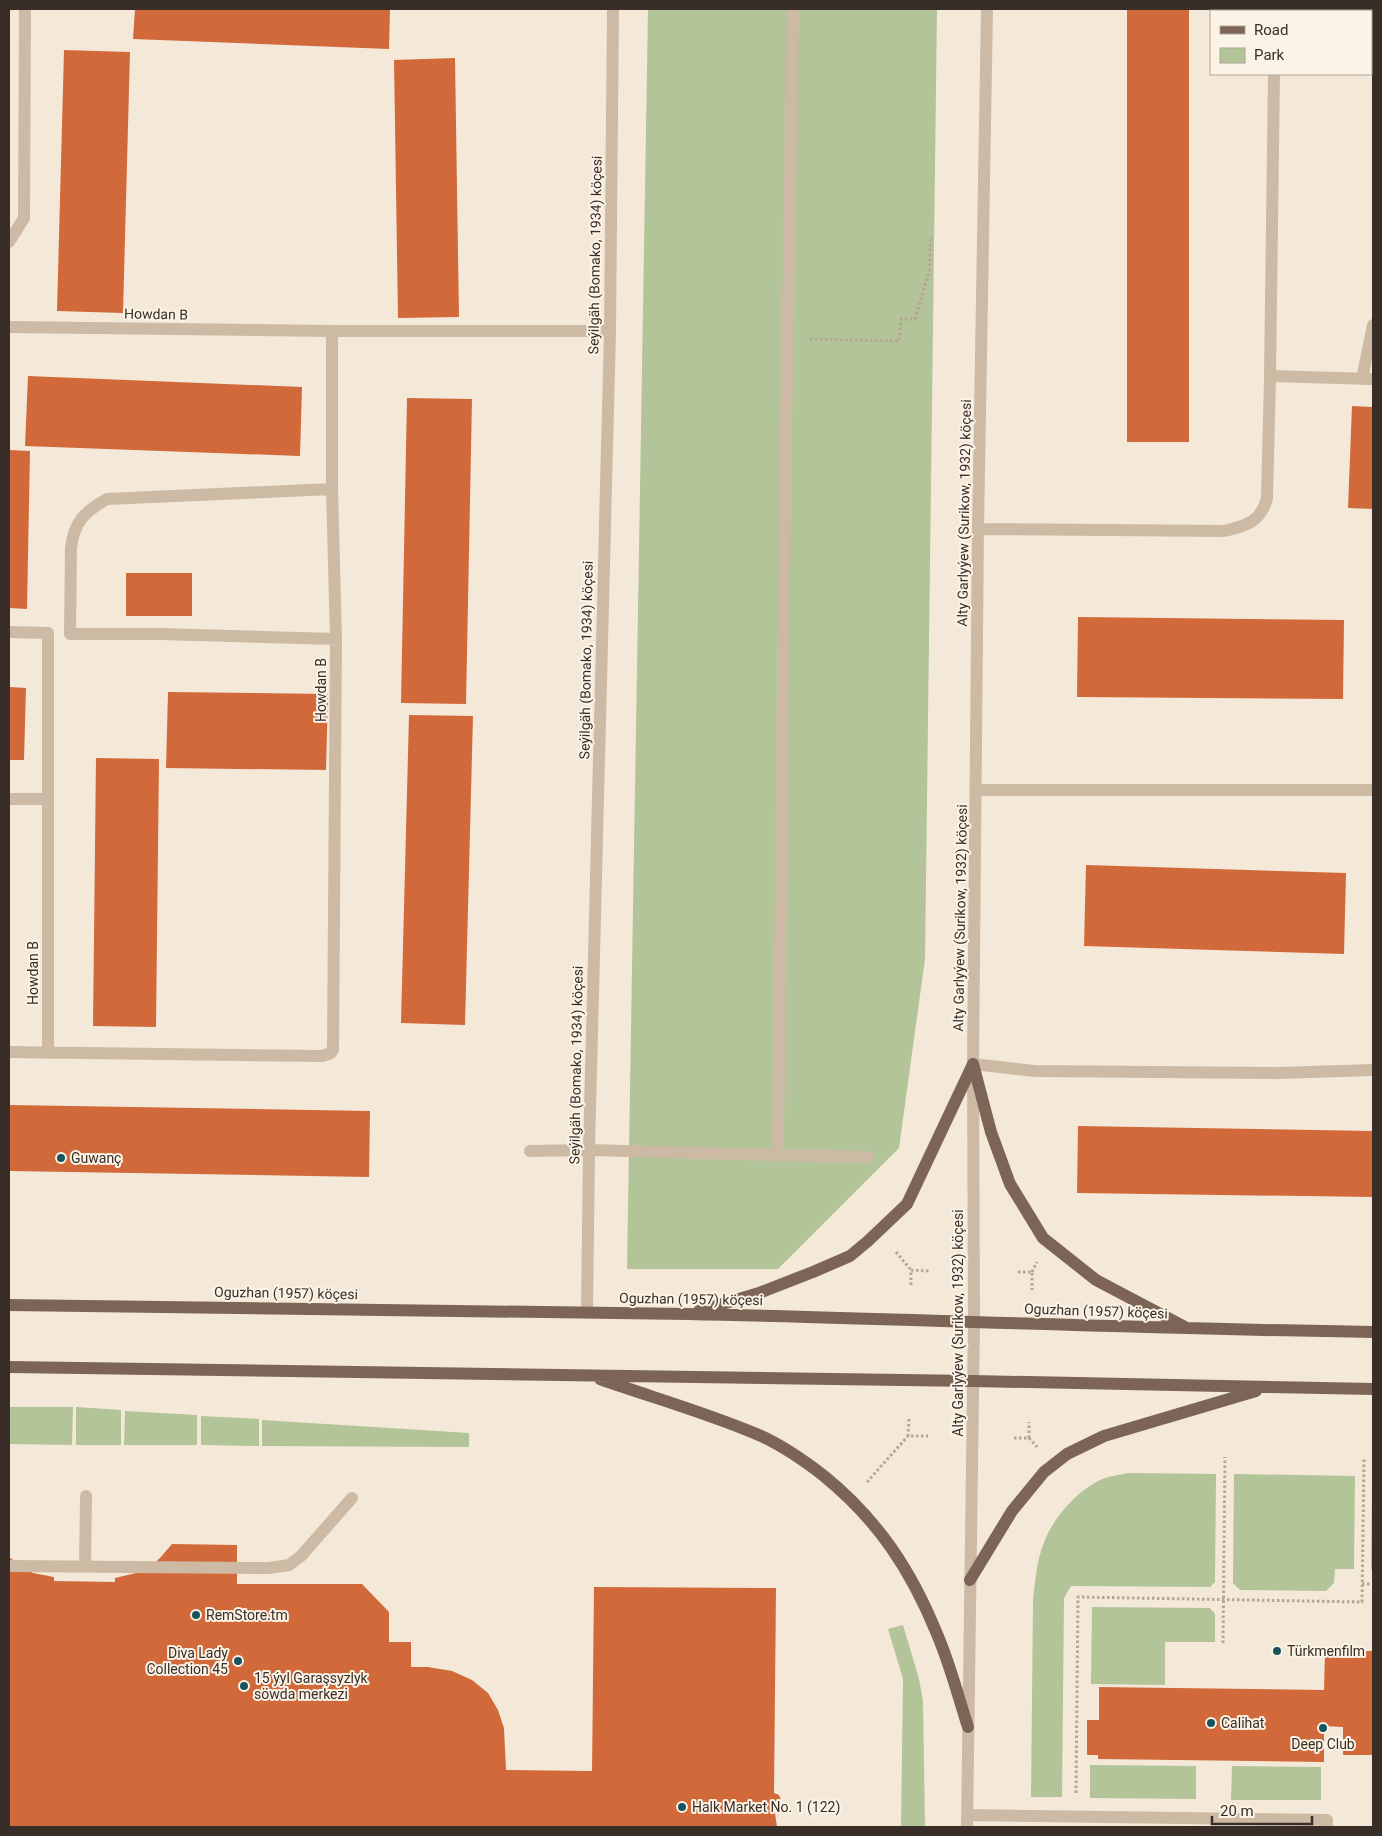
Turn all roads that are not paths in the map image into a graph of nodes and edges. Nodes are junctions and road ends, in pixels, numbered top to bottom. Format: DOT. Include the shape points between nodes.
graph roads {
  1 [pos="25,9"];
  2 [pos="613,9"];
  3 [pos="793,9"];
  4 [pos="987,9"];
  5 [pos="1274,75"];
  6 [pos="9,242"];
  7 [pos="1373,325"];
  8 [pos="9,327"];
  9 [pos="332,331"];
  10 [pos="610,331"];
  11 [pos="1270,376"];
  12 [pos="1368,379"];
  13 [pos="332,489"];
  14 [pos="978,529"];
  15 [pos="9,632"];
  16 [pos="48,632"];
  17 [pos="70,634"];
  18 [pos="336,639"];
  19 [pos="976,790"];
  20 [pos="1373,790"];
  21 [pos="9,799"];
  22 [pos="47,799"];
  23 [pos="9,1052"];
  24 [pos="48,1053"];
  25 [pos="973,1064"];
  26 [pos="1373,1070"];
  27 [pos="589,1150"];
  28 [pos="530,1151"];
  29 [pos="778,1155"];
  30 [pos="868,1157"];
  31 [pos="9,1304"];
  32 [pos="587,1312"];
  33 [pos="690,1314"];
  34 [pos="974,1322"];
  35 [pos="1188,1329"];
  36 [pos="1373,1332"];
  37 [pos="9,1367"];
  38 [pos="588,1375"];
  39 [pos="973,1381"];
  40 [pos="1267,1387"];
  41 [pos="1373,1389"];
  42 [pos="86,1496"];
  43 [pos="352,1498"];
  44 [pos="9,1566"];
  45 [pos="85,1566"];
  46 [pos="970,1580"];
  47 [pos="968,1727"];
  48 [pos="967,1821"];
  49 [pos="1156,1822"];
  50 [pos="1327,1824"];
  1 -- 6 [label="street" via="24,218"];
  2 -- 10 [label="street, Seýilgäh (Bomako, 1934) köçesi"];
  3 -- 29 [label="street"];
  4 -- 14 [label="street, Alty Garlyýew (Surikow, 1932) köçesi"];
  5 -- 11 [label="street"];
  7 -- 12 [label="street"];
  8 -- 9 [label="street, Howdan B"];
  9 -- 10 [label="street, Howdan B"];
  9 -- 13 [label="street, Howdan B"];
  10 -- 27 [label="street, Seýilgäh (Bomako, 1934) köçesi"];
  11 -- 12 [label="street"];
  11 -- 14 [label="street" via="1267,498 1264,509 1255,520 1242,527 1224,531"];
  13 -- 17 [label="street" via="106,499 88,510 72,534"];
  13 -- 18 [label="street, Howdan B"];
  14 -- 19 [label="street, Alty Garlyýew (Surikow, 1932) köçesi"];
  15 -- 16 [label="street"];
  16 -- 17 [label="street"];
  16 -- 22 [label="street, Howdan B"];
  17 -- 18 [label="street"];
  18 -- 24 [label="street, Howdan B" via="331,1053 322,1056"];
  19 -- 20 [label="street"];
  19 -- 25 [label="street, Alty Garlyýew (Surikow, 1932) köçesi"];
  21 -- 22 [label="street"];
  22 -- 24 [label="street, Howdan B"];
  23 -- 24 [label="street"];
  25 -- 26 [label="street" via="1034,1071 1278,1073"];
  25 -- 33 [label="main road" via="907,1204 868,1241 850,1256 813,1272"];
  25 -- 34 [label="street, Alty Garlyýew (Surikow, 1932) köçesi"];
  25 -- 35 [label="main road" via="991,1132 1010,1184 1043,1238 1096,1280"];
  27 -- 28 [label="street"];
  27 -- 29 [label="street"];
  27 -- 32 [label="street, Seýilgäh (Bomako, 1934) köçesi"];
  29 -- 30 [label="street"];
  31 -- 32 [label="main road, Oguzhan (1957) köçesi"];
  32 -- 33 [label="main road, Oguzhan (1957) köçesi"];
  33 -- 34 [label="main road, Oguzhan (1957) köçesi"];
  34 -- 35 [label="main road, Oguzhan (1957) köçesi"];
  34 -- 39 [label="street, Alty Garlyýew (Surikow, 1932) köçesi"];
  35 -- 36 [label="main road, Oguzhan (1957) köçesi"];
  37 -- 38 [label="main road"];
  38 -- 39 [label="main road"];
  38 -- 47 [label="main road" via="755,1433 800,1457 849,1498 866,1514 899,1558 922,1599 938,1635"];
  39 -- 40 [label="main road"];
  39 -- 46 [label="street, Alty Garlyýew (Surikow, 1932) köçesi"];
  40 -- 41 [label="main road"];
  40 -- 46 [label="main road" via="1104,1436 1066,1454 1044,1472 1012,1511"];
  42 -- 45 [label="street"];
  43 -- 45 [label="street" via="301,1556 289,1565 269,1568"];
  44 -- 45 [label="street"];
  46 -- 47 [label="street, Alty Garlyýew (Surikow, 1932) köçesi"];
  47 -- 48 [label="street, Alty Garlyýew (Surikow, 1932) köçesi"];
  48 -- 49 [label="street" via="1076,1816"];
  49 -- 50 [label="street"];
}
